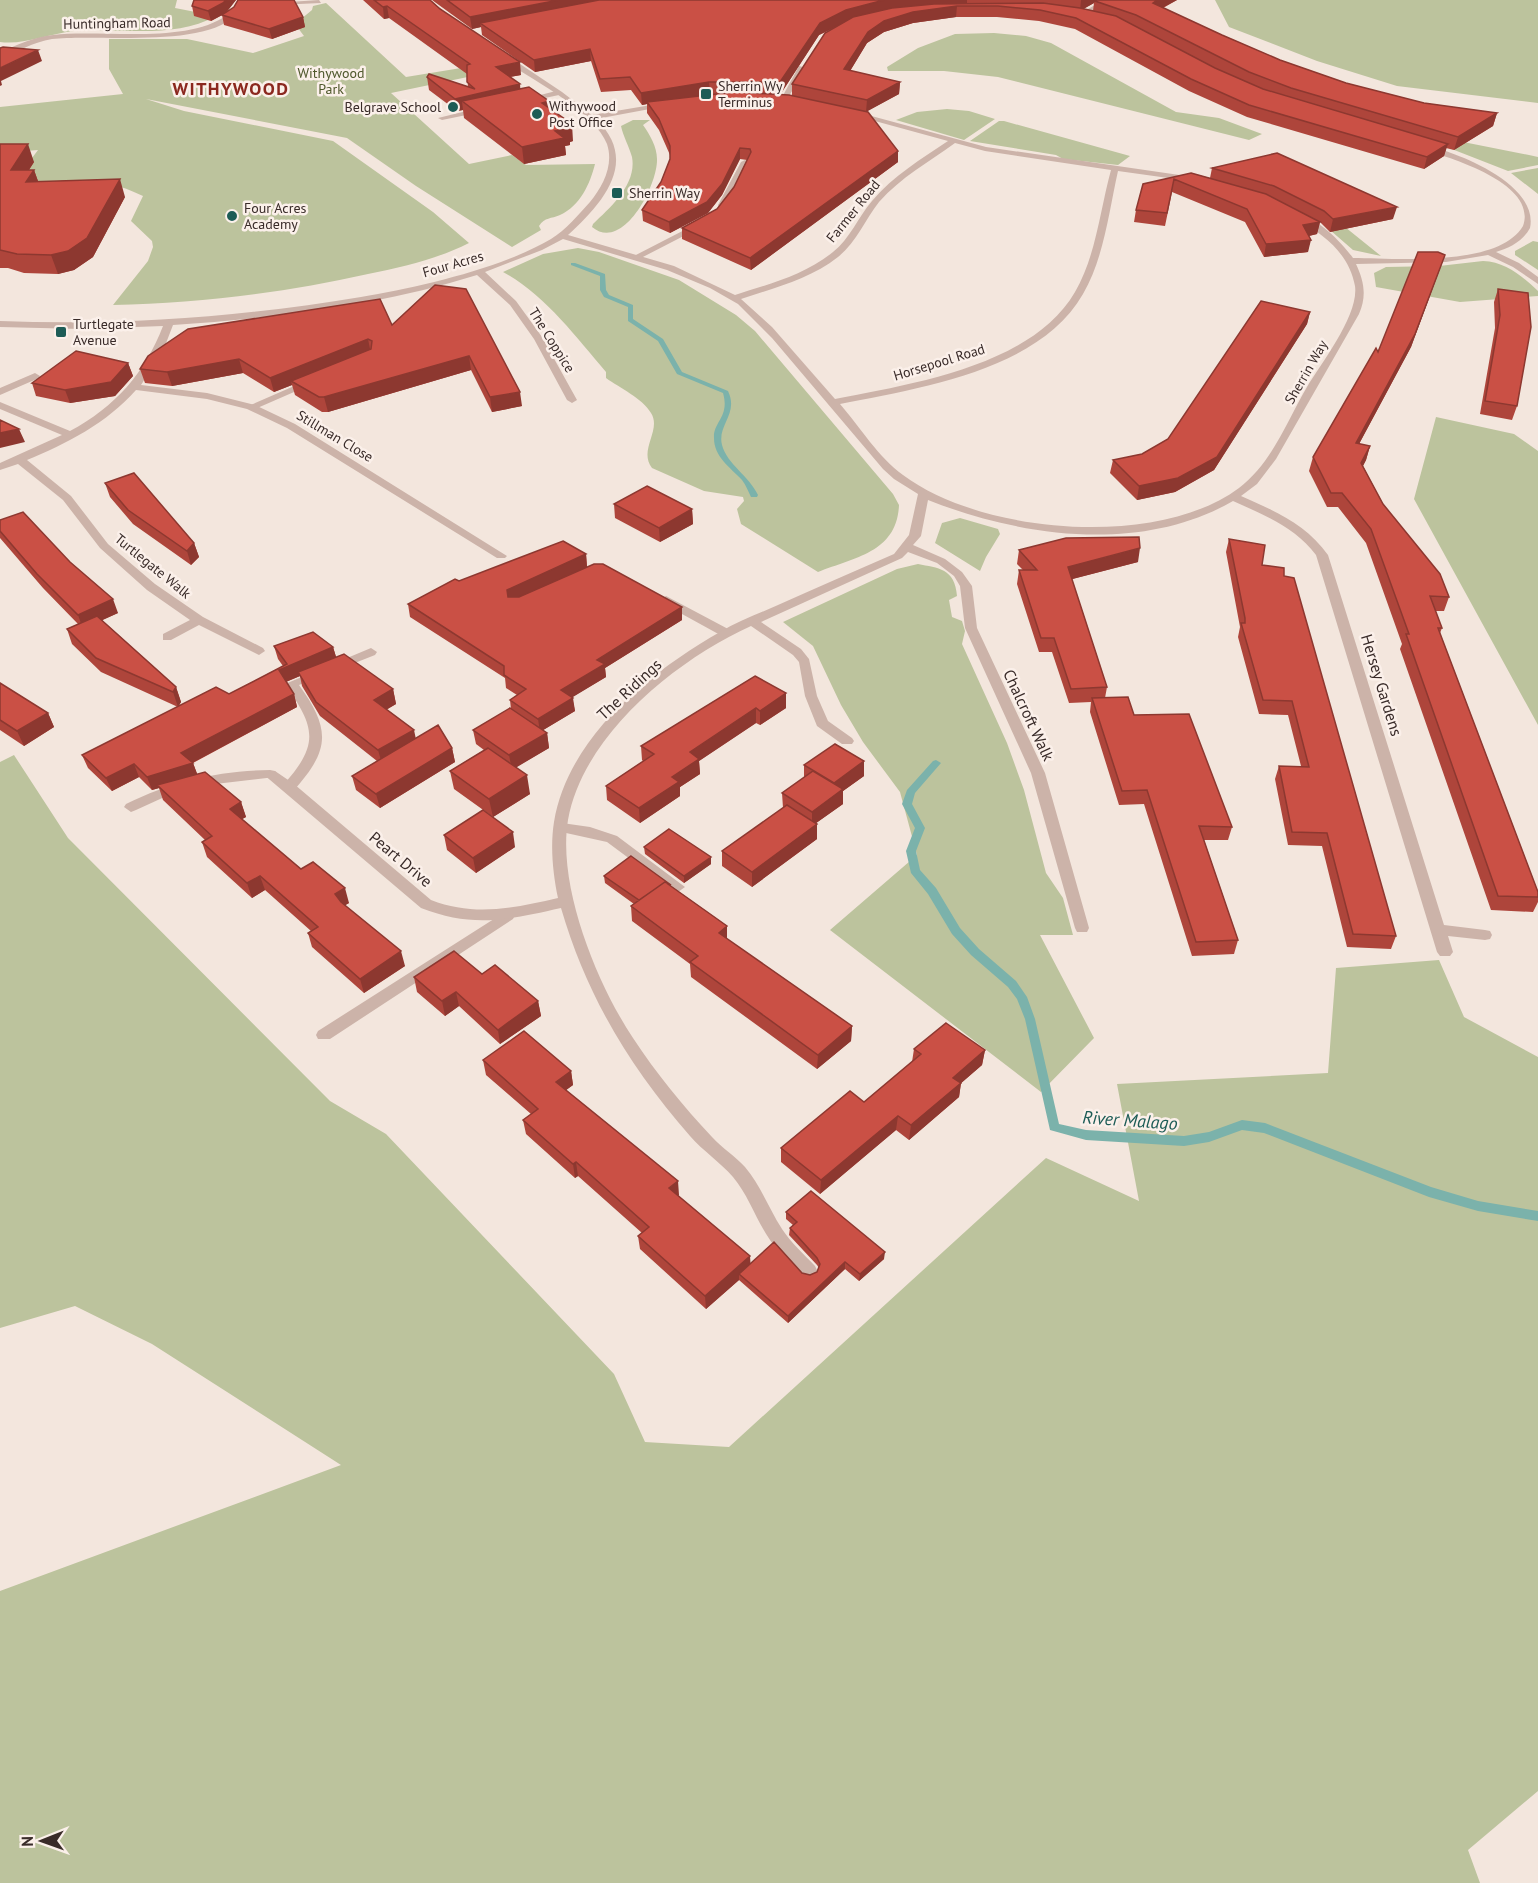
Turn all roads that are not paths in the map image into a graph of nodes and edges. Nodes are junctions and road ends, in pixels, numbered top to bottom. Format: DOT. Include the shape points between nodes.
graph roads {
  1 [pos="1109,0"];
  2 [pos="241,2"];
  3 [pos="319,2"];
  4 [pos="251,3"];
  5 [pos="272,3"];
  6 [pos="1100,18"];
  7 [pos="0,49"];
  8 [pos="11,50"];
  9 [pos="495,51"];
  10 [pos="0,56"];
  11 [pos="806,62"];
  12 [pos="556,93"];
  13 [pos="783,99"];
  14 [pos="510,103"];
  15 [pos="675,103"];
  16 [pos="488,108"];
  17 [pos="842,110"];
  18 [pos="442,118"];
  19 [pos="590,118"];
  20 [pos="952,142"];
  21 [pos="1417,146"];
  22 [pos="746,162"];
  23 [pos="1116,168"];
  24 [pos="1207,182"];
  25 [pos="1292,213"];
  26 [pos="561,236"];
  27 [pos="1489,252"];
  28 [pos="636,257"];
  29 [pos="1352,261"];
  30 [pos="479,272"];
  31 [pos="1538,280"];
  32 [pos="734,298"];
  33 [pos="169,323"];
  34 [pos="0,324"];
  35 [pos="35,376"];
  36 [pos="326,376"];
  37 [pos="136,387"];
  38 [pos="0,392"];
  39 [pos="572,400"];
  40 [pos="833,402"];
  41 [pos="0,405"];
  42 [pos="251,407"];
  43 [pos="71,435"];
  44 [pos="19,459"];
  45 [pos="0,466"];
  46 [pos="924,494"];
  47 [pos="1233,497"];
  48 [pos="907,547"];
  49 [pos="501,556"];
  50 [pos="652,592"];
  51 [pos="199,620"];
  52 [pos="752,621"];
  53 [pos="726,633"];
  54 [pos="167,637"];
  55 [pos="258,651"];
  56 [pos="371,652"];
  57 [pos="847,741"];
  58 [pos="289,787"];
  59 [pos="131,807"];
  60 [pos="562,828"];
  61 [pos="678,887"];
  62 [pos="566,902"];
  63 [pos="508,915"];
  64 [pos="1082,928"];
  65 [pos="1438,930"];
  66 [pos="1485,935"];
  67 [pos="1445,952"];
  68 [pos="324,1035"];
  69 [pos="809,1272"];
  1 -- 6 [label="street" via="1078,13"];
  2 -- 4 [label="street"];
  2 -- 8 [label="street, Huntingham Road" via="218,22 202,29 168,34 54,36"];
  3 -- 5 [label="street"];
  7 -- 8 [label="street"];
  8 -- 10 [label="street, Huntingham Road"];
  9 -- 12 [label="street, Four Acres"];
  11 -- 13 [label="street"];
  12 -- 14 [label="street"];
  12 -- 19 [label="street, Four Acres"];
  15 -- 19 [label="street"];
  16 -- 18 [label="street"];
  17 -- 20 [label="street"];
  19 -- 26 [label="street, Four Acres" via="607,136 613,152 612,170 604,192"];
  20 -- 23 [label="street"];
  20 -- 32 [label="street, Farmer Road" via="887,189 835,255 805,273"];
  21 -- 27 [label="street" via="1463,158 1499,174 1527,200 1532,214 1525,232"];
  22 -- 28 [label="street" via="715,214"];
  23 -- 24 [label="street"];
  23 -- 40 [label="street, Horsepool Road" via="1084,281 1062,314 1038,335 993,361 949,376"];
  25 -- 29 [label="street, Sherrin Way" via="1323,232"];
  26 -- 28 [label="street, Sherrin Way"];
  26 -- 30 [label="street, Four Acres"];
  27 -- 29 [label="street" via="1455,258"];
  27 -- 31 [label="street"];
  28 -- 32 [label="street, Sherrin Way" via="684,273"];
  29 -- 47 [label="street, Sherrin Way" via="1361,289 1353,318 1272,457"];
  30 -- 33 [label="street, Four Acres" via="356,301"];
  30 -- 39 [label="street, The Coppice" via="513,303 539,339"];
  32 -- 40 [label="street, Sherrin Way" via="761,318"];
  33 -- 34 [label="street, Four Acres"];
  33 -- 37 [label="street" via="162,347"];
  35 -- 38 [label="street"];
  36 -- 42 [label="street"];
  37 -- 42 [label="street, Stillman Close" via="207,396"];
  37 -- 43 [label="street"];
  40 -- 46 [label="street, Sherrin Way" via="896,475"];
  41 -- 43 [label="street"];
  42 -- 49 [label="street, Stillman Close" via="291,426"];
  43 -- 44 [label="street"];
  44 -- 45 [label="street"];
  44 -- 51 [label="street, Turtlegate Walk" via="67,498 104,546 151,587"];
  46 -- 47 [label="street, Sherrin Way" via="997,520 1049,529 1085,530 1165,524 1208,511"];
  46 -- 48 [label="street" via="920,520"];
  47 -- 65 [label="street, Hersey Gardens" via="1296,527 1322,555"];
  48 -- 52 [label="street, The Ridings" via="898,556"];
  48 -- 64 [label="street, Chalcroft Walk" via="941,561 966,586 971,628 1038,774"];
  50 -- 53 [label="street"];
  51 -- 54 [label="street"];
  51 -- 55 [label="street, Turtlegate Walk"];
  52 -- 53 [label="street, The Ridings"];
  52 -- 57 [label="street" via="801,657 822,723"];
  53 -- 60 [label="street, The Ridings" via="699,648 625,710 577,776 566,802"];
  56 -- 58 [label="street" via="291,684 311,709 317,725 316,746 304,771"];
  58 -- 59 [label="street, Peart Drive" via="270,774 220,775 154,795"];
  58 -- 63 [label="street, Peart Drive" via="426,904 466,918"];
  60 -- 61 [label="street" via="612,838"];
  60 -- 62 [label="street, The Ridings" via="560,862"];
  62 -- 63 [label="street, Peart Drive"];
  62 -- 69 [label="street, The Ridings" via="577,939 628,1044 709,1145 739,1172 777,1237"];
  63 -- 68 [label="street"];
  65 -- 66 [label="street"];
  65 -- 67 [label="street, Hersey Gardens"];
}
